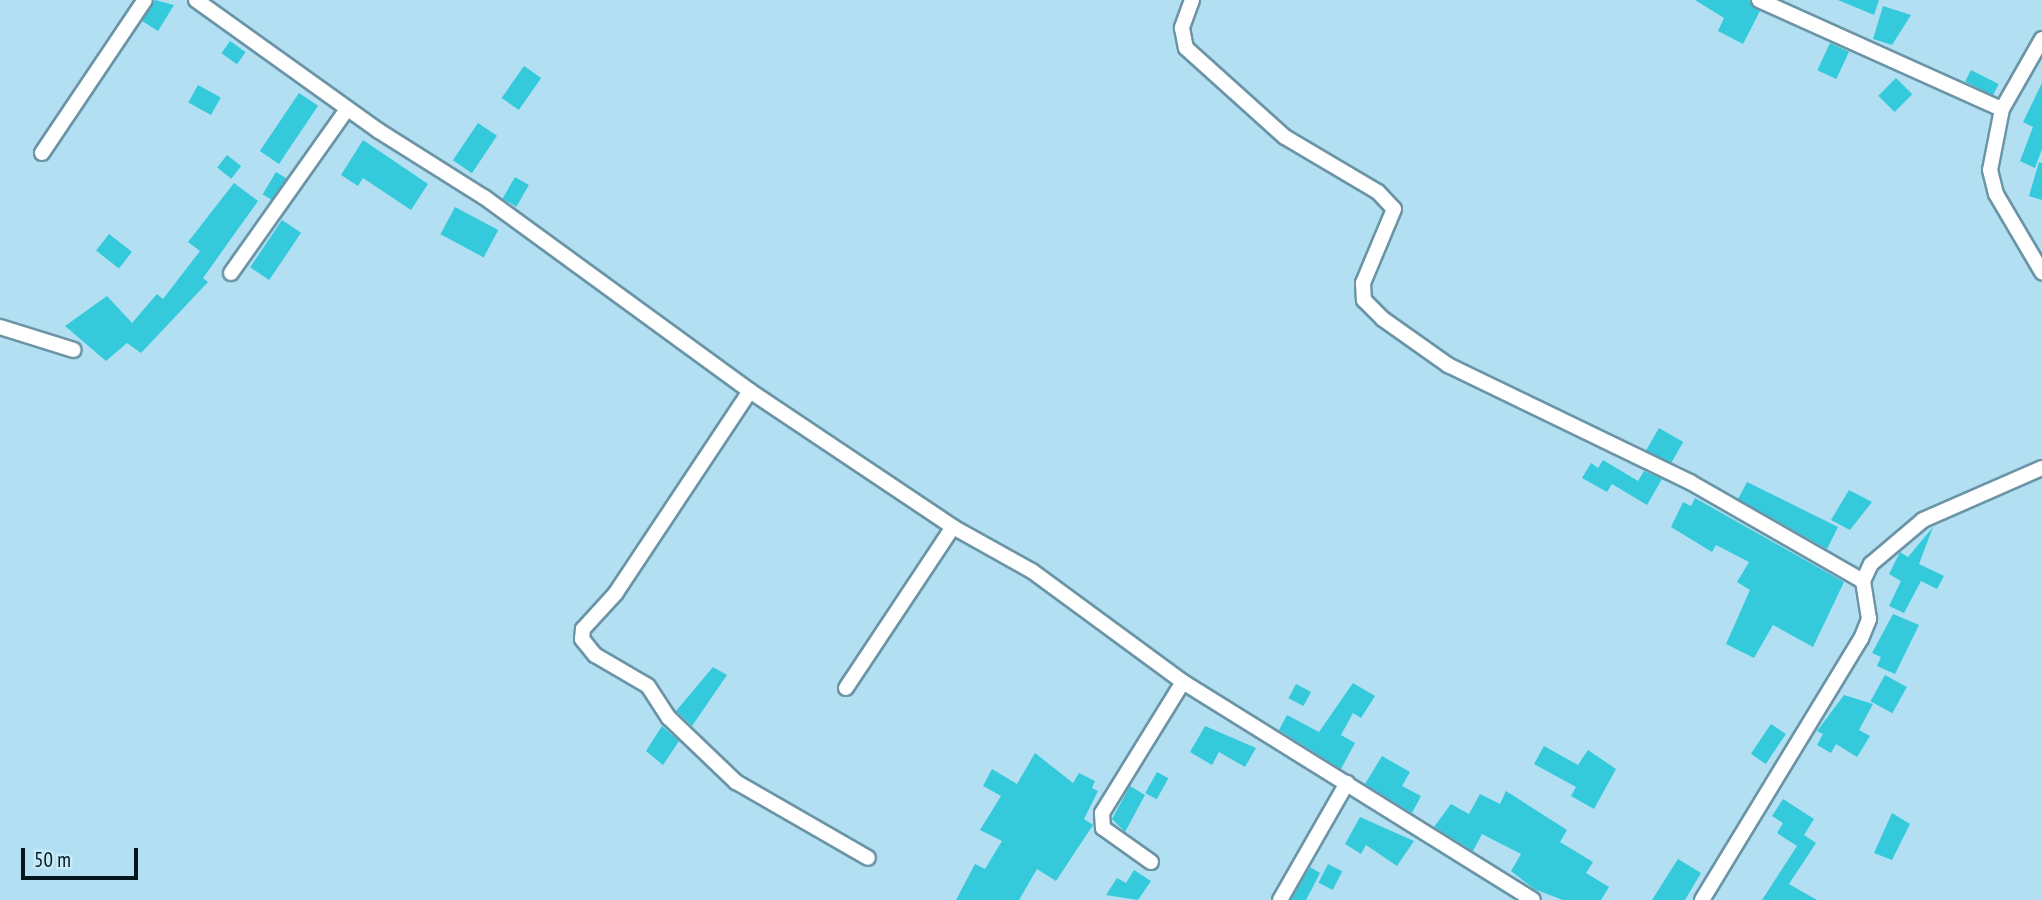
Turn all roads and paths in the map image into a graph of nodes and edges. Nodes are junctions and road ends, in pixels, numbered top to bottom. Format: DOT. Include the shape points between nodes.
graph roads {
  1 [pos="145,0"];
  2 [pos="196,0"];
  3 [pos="1192,0"];
  4 [pos="1759,0"];
  5 [pos="2042,40"];
  6 [pos="347,109"];
  7 [pos="2002,109"];
  8 [pos="43,153"];
  9 [pos="2042,272"];
  10 [pos="231,273"];
  11 [pos="0,327"];
  12 [pos="74,350"];
  13 [pos="750,391"];
  14 [pos="2042,468"];
  15 [pos="953,527"];
  16 [pos="1863,581"];
  17 [pos="1183,682"];
  18 [pos="846,688"];
  19 [pos="1347,783"];
  20 [pos="868,858"];
  21 [pos="1152,862"];
  22 [pos="1280,900"];
  23 [pos="1534,900"];
  24 [pos="1702,900"];
  1 -- 8 [label="street"];
  2 -- 6 [label="street"];
  3 -- 16 [label="street" via="1182,28 1186,48 1285,137 1378,191 1394,209 1363,283 1364,300 1383,319 1448,365 1690,482"];
  4 -- 7 [label="street"];
  5 -- 7 [label="street"];
  6 -- 10 [label="street"];
  6 -- 13 [label="street" via="484,197"];
  7 -- 9 [label="street" via="1992,185"];
  11 -- 12 [label="street"];
  13 -- 15 [label="street"];
  13 -- 20 [label="street" via="616,593 583,629 582,639 595,655 648,686 669,718 736,782"];
  14 -- 16 [label="street" via="1901,532"];
  15 -- 17 [label="street" via="1032,571"];
  15 -- 18 [label="street"];
  16 -- 24 [label="street" via="1869,619 1861,639"];
  17 -- 19 [label="street"];
  17 -- 21 [label="street" via="1102,813 1103,828"];
  19 -- 22 [label="street"];
  19 -- 23 [label="street"];
}
